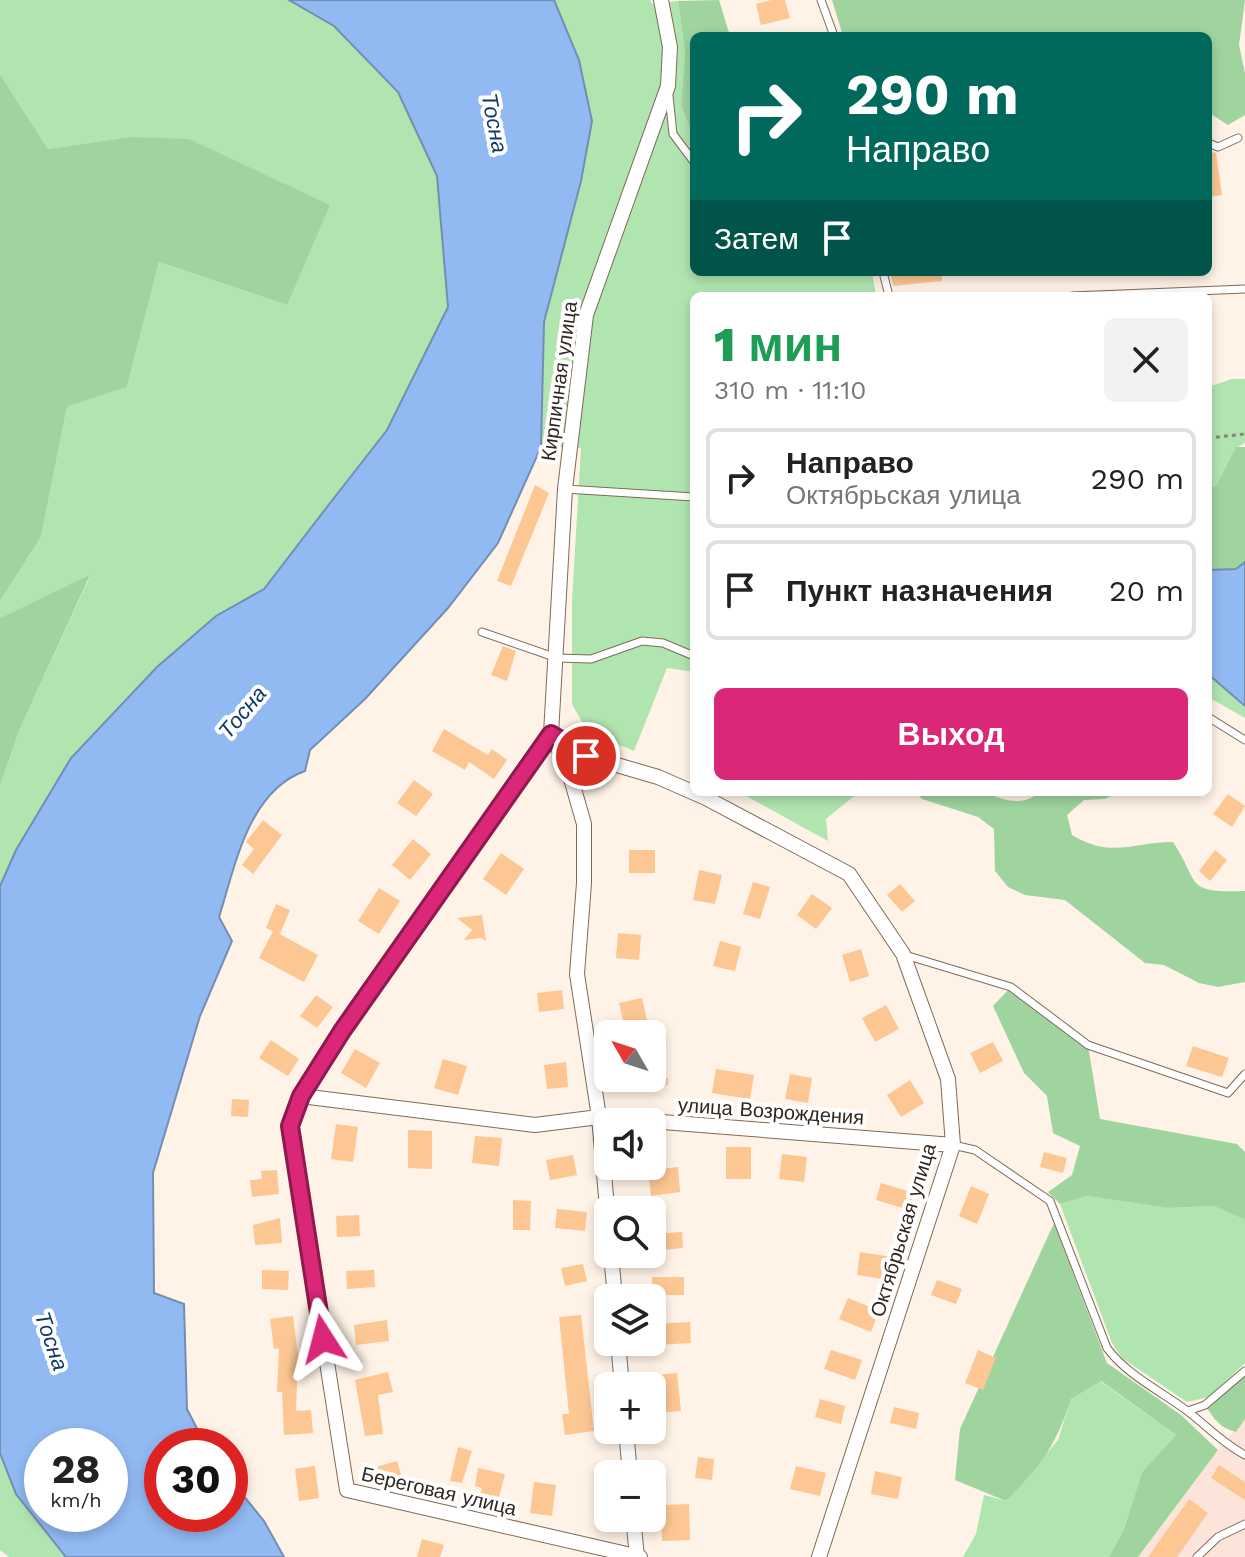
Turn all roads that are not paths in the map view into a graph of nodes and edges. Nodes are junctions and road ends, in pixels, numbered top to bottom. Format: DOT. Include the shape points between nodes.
graph roads {
  1 [pos="661,0"];
  2 [pos="821,0"];
  3 [pos="833,32"];
  4 [pos="668,86"];
  5 [pos="1238,138"];
  6 [pos="1212,145"];
  7 [pos="690,157"];
  8 [pos="1245,289"];
  9 [pos="1171,292"];
  10 [pos="565,489"];
  11 [pos="690,497"];
  12 [pos="482,632"];
  13 [pos="690,654"];
  14 [pos="557,658"];
  15 [pos="1212,719"];
  16 [pos="551,734"];
  17 [pos="1245,740"];
  18 [pos="690,791"];
  19 [pos="701,796"];
  20 [pos="903,954"];
  21 [pos="1245,1074"];
  22 [pos="301,1096"];
  23 [pos="598,1108"];
  24 [pos="594,1118"];
  25 [pos="666,1122"];
  26 [pos="953,1145"];
  27 [pos="1245,1371"];
  28 [pos="1188,1411"];
  29 [pos="1245,1455"];
  30 [pos="1245,1524"];
  31 [pos="635,1532"];
  32 [pos="638,1557"];
  33 [pos="819,1557"];
  34 [pos="1197,1557"];
  1 -- 4 [label="street, Кирпичная улица" via="670,47"];
  2 -- 3 [label="lane"];
  4 -- 7 [label="lane" via="673,134"];
  4 -- 10 [label="street, Кирпичная улица" via="586,315"];
  5 -- 6 [label="lane"];
  8 -- 9 [label="lane"];
  10 -- 11 [label="lane"];
  10 -- 14 [label="street, Кирпичная улица"];
  12 -- 14 [label="lane"];
  13 -- 14 [label="lane" via="642,641 591,659"];
  14 -- 16 [label="street, Кирпичная улица"];
  15 -- 17 [label="lane"];
  16 -- 18 [label="street, Октябрьская улица" via="586,756"];
  16 -- 22 [label="street, Береговая улица"];
  16 -- 23 [label="street" via="568,768 584,824 577,974"];
  19 -- 20 [label="street, Октябрьская улица" via="849,874"];
  20 -- 21 [label="lane" via="1011,987 1088,1045 1228,1093"];
  20 -- 26 [label="street, Октябрьская улица" via="948,1079"];
  22 -- 24 [label="street, улица Возрождения" via="535,1125"];
  22 -- 32 [label="street, Береговая улица" via="290,1126 347,1490"];
  25 -- 26 [label="street, улица Возрождения"];
  26 -- 28 [label="lane" via="975,1150 1050,1201 1107,1348 1119,1364"];
  26 -- 33 [label="street, Октябрьская улица"];
  27 -- 28 [label="lane" via="1205,1405"];
  28 -- 29 [label="lane" via="1224,1444"];
  30 -- 34 [label="lane" via="1218,1537"];
  31 -- 32 [label="street"];
}
